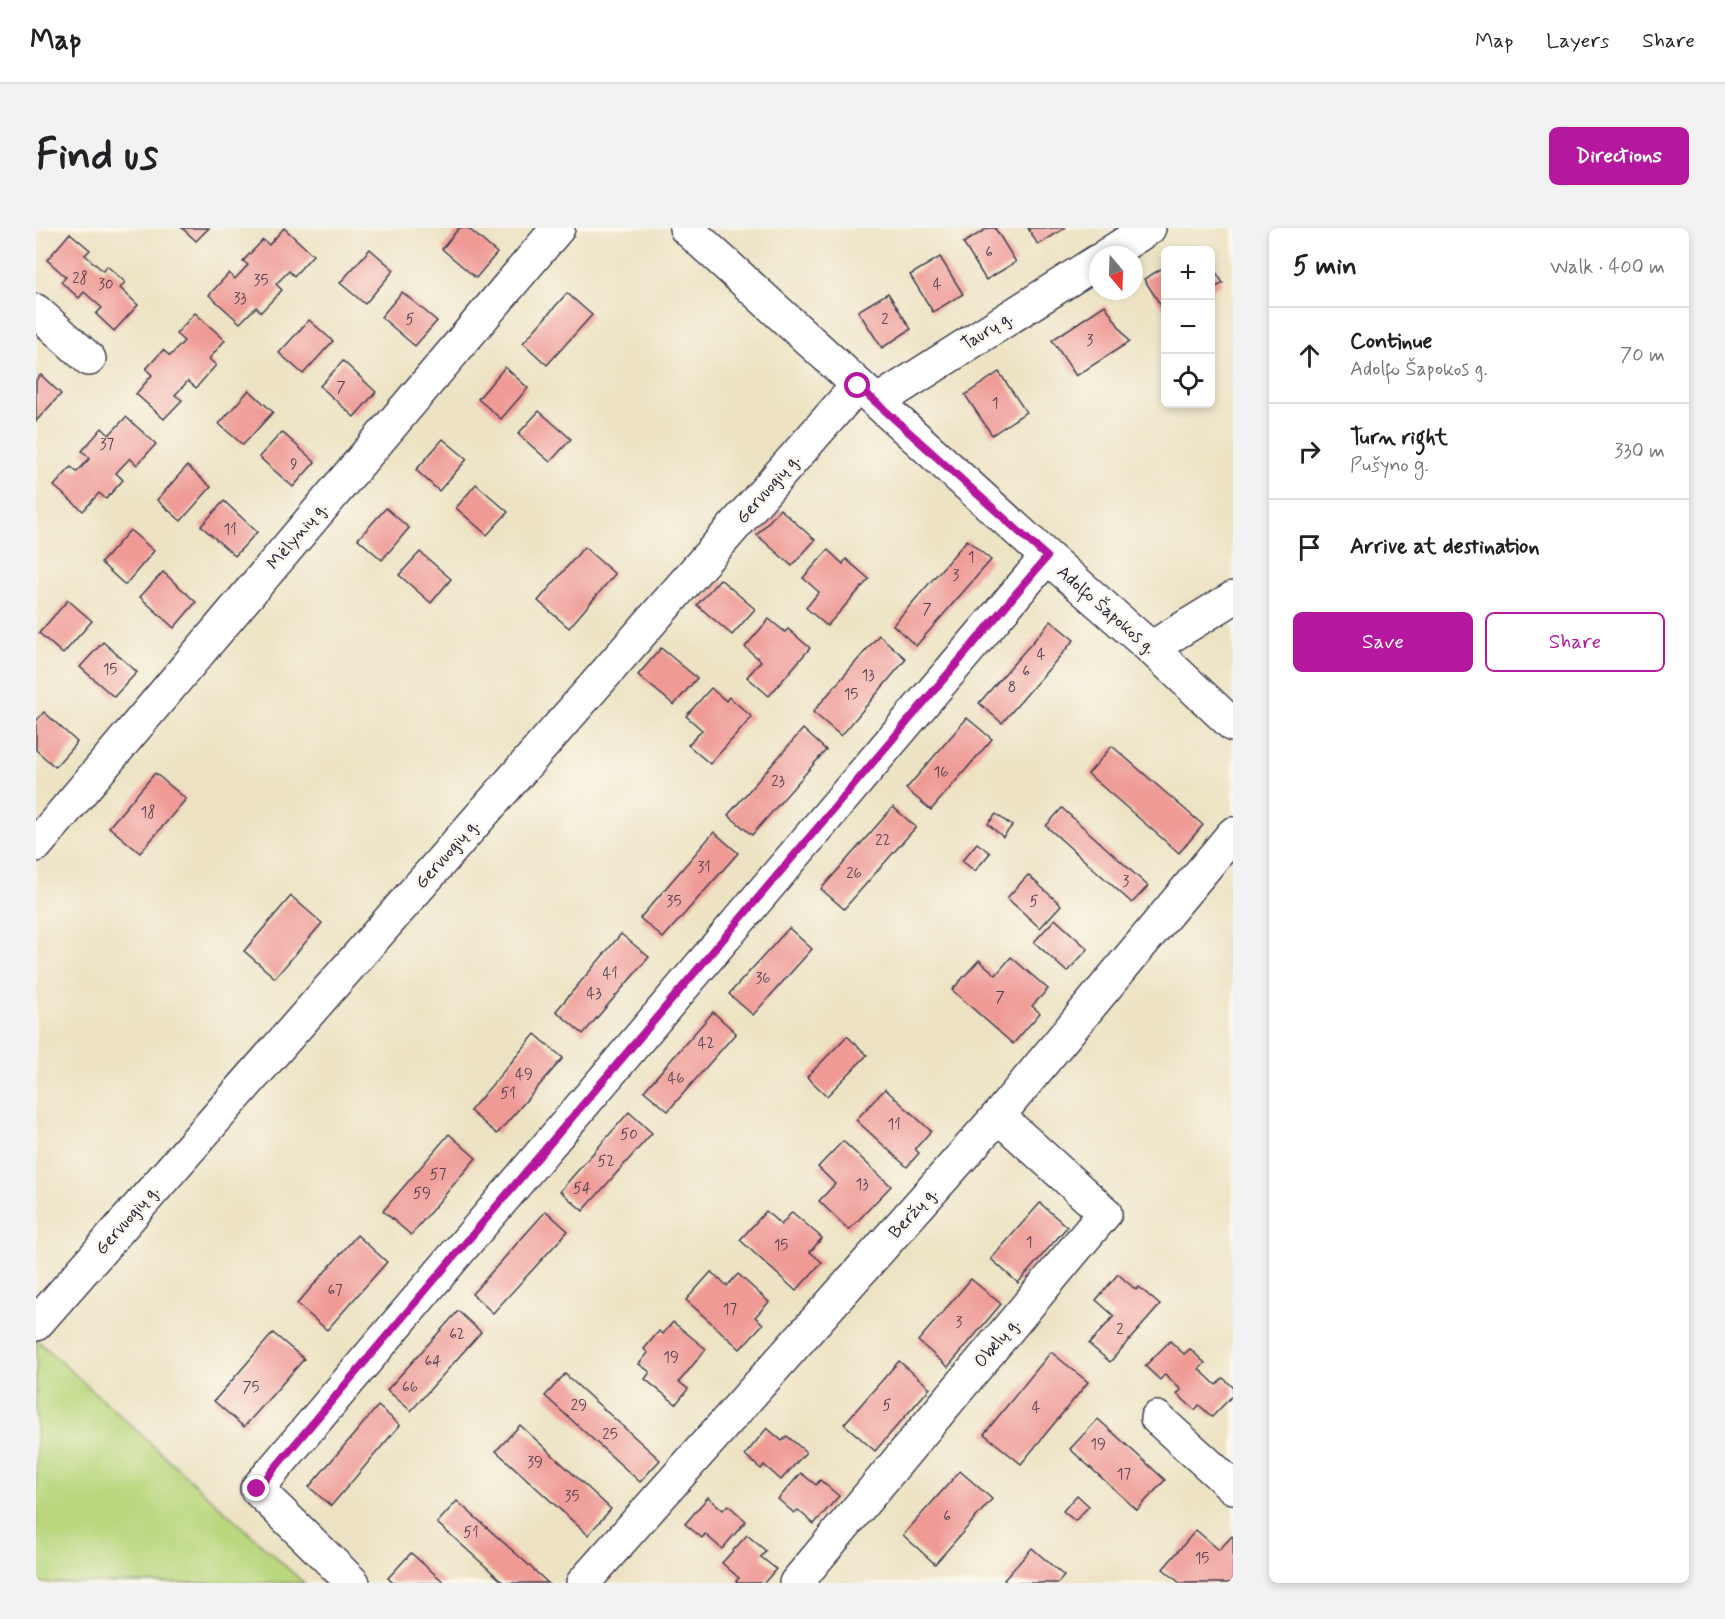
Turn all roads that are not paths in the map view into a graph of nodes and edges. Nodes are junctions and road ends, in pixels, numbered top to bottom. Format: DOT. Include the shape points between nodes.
graph roads {
  1 [pos="558,228"];
  2 [pos="686,228"];
  3 [pos="1149,228"];
  4 [pos="1121,246"];
  5 [pos="1089,266"];
  6 [pos="36,311"];
  7 [pos="89,359"];
  8 [pos="868,394"];
  9 [pos="1047,557"];
  10 [pos="1233,598"];
  11 [pos="1151,648"];
  12 [pos="1233,725"];
  13 [pos="1233,834"];
  14 [pos="36,845"];
  15 [pos="998,1116"];
  16 [pos="36,1323"];
  17 [pos="1157,1418"];
  18 [pos="1233,1487"];
  19 [pos="353,1583"];
  20 [pos="583,1583"];
  21 [pos="796,1583"];
  1 -- 14 [label="street, Mėlynių g."];
  2 -- 8 [label="street, Adolfo Šapokos g."];
  3 -- 4 [label="street"];
  5 -- 8 [label="street, Taurų g."];
  6 -- 7 [label="street"];
  8 -- 9 [label="street, Adolfo Šapokos g."];
  8 -- 16 [label="street, Gervuogių g."];
  9 -- 11 [label="street, Adolfo Šapokos g."];
  9 -- 19 [label="street" via="257,1489"];
  10 -- 11 [label="street"];
  11 -- 12 [label="street, Adolfo Šapokos g."];
  13 -- 15 [label="street, Beržų g."];
  15 -- 20 [label="street, Beržų g."];
  15 -- 21 [label="street, Obelų g." via="1105,1213"];
  17 -- 18 [label="street"];
}
